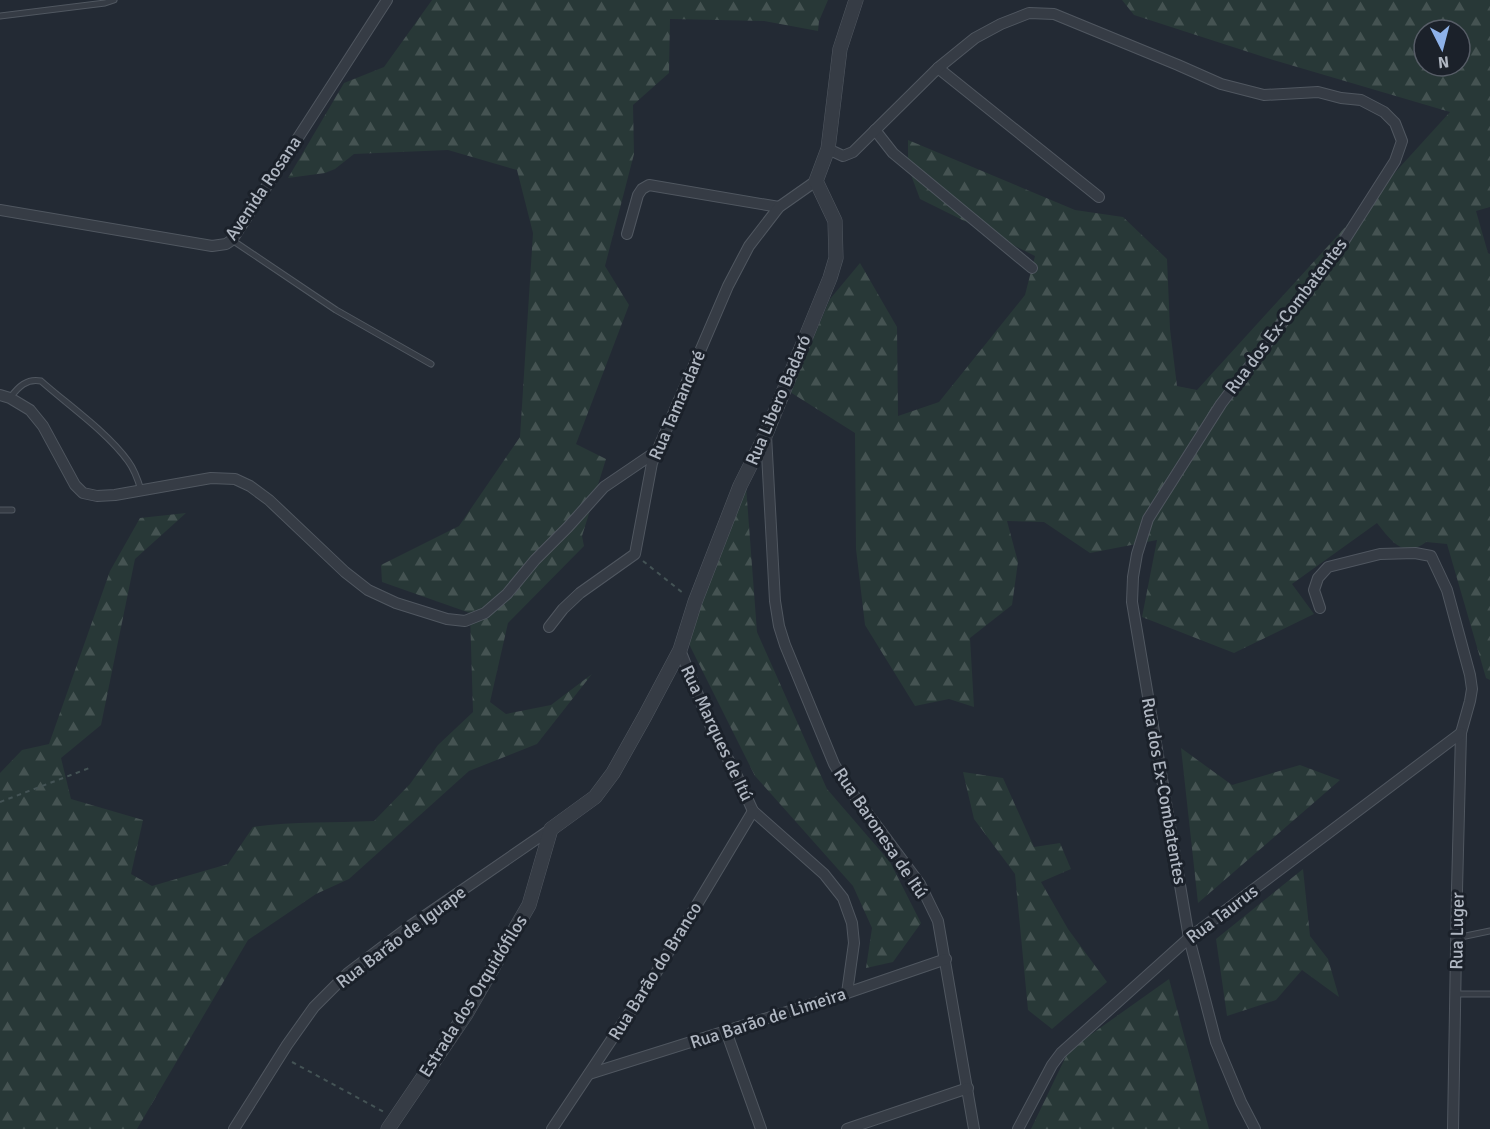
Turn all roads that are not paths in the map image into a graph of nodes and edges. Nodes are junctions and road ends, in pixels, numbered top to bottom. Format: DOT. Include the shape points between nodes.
graph roads {
  1 [pos="114,0"];
  2 [pos="387,0"];
  3 [pos="856,0"];
  4 [pos="0,15"];
  5 [pos="938,68"];
  6 [pos="875,130"];
  7 [pos="828,149"];
  8 [pos="816,182"];
  9 [pos="1099,197"];
  10 [pos="778,207"];
  11 [pos="0,210"];
  12 [pos="627,234"];
  13 [pos="232,240"];
  14 [pos="1032,268"];
  15 [pos="431,364"];
  16 [pos="5,396"];
  17 [pos="766,434"];
  18 [pos="657,452"];
  19 [pos="141,490"];
  20 [pos="0,510"];
  21 [pos="12,510"];
  22 [pos="1320,608"];
  23 [pos="549,627"];
  24 [pos="680,650"];
  25 [pos="1461,733"];
  26 [pos="753,811"];
  27 [pos="551,829"];
  28 [pos="1490,931"];
  29 [pos="1189,938"];
  30 [pos="1456,938"];
  31 [pos="945,959"];
  32 [pos="847,993"];
  33 [pos="1456,994"];
  34 [pos="1490,994"];
  35 [pos="726,1031"];
  36 [pos="589,1074"];
  37 [pos="968,1088"];
  38 [pos="391,1124"];
  39 [pos="234,1129"];
  40 [pos="552,1129"];
  41 [pos="761,1129"];
  42 [pos="847,1129"];
  43 [pos="974,1129"];
  44 [pos="1018,1129"];
  45 [pos="1255,1129"];
  46 [pos="1453,1129"];
  1 -- 4 [label="lane"];
  2 -- 13 [label="street, Avenida Rosana"];
  3 -- 7 [label="street" via="840,49"];
  5 -- 6 [label="street, Rua dos Ex-Combatentes"];
  5 -- 9 [label="street"];
  5 -- 29 [label="street, Rua dos Ex-Combatentes" via="975,38 1001,24 1029,13 1054,14 1221,84 1264,95 1318,92 1360,100 1384,112 1395,123 1402,141 1395,161 1342,244 1221,404 1148,519 1137,554 1132,602"];
  6 -- 7 [label="street, Rua dos Ex-Combatentes" via="853,152 843,156"];
  6 -- 14 [label="street" via="893,153"];
  7 -- 8 [label="street"];
  8 -- 10 [label="street, Rua Tamandaré"];
  8 -- 17 [label="street, Rua Libero Badaró" via="835,221 836,258"];
  10 -- 12 [label="street" via="649,185 638,195"];
  10 -- 18 [label="street, Rua Tamandaré" via="749,246 728,286"];
  11 -- 13 [label="street, Avenida Rosana" via="212,246"];
  13 -- 15 [label="lane" via="336,310"];
  16 -- 19 [label="street" via="30,410 43,426 83,493 97,496"];
  16 -- 19 [label="lane" via="28,381 41,381 117,448 129,462"];
  17 -- 24 [label="street, Rua Libero Badaró" via="740,486 694,602"];
  17 -- 31 [label="street, Rua Baronesa de Itú" via="776,601 785,645 834,764 920,884 938,921"];
  18 -- 19 [label="street" via="604,487 507,594 485,613 465,621 396,603 368,590 269,500 234,478"];
  18 -- 23 [label="street, Rua Tamandaré" via="635,555 580,593"];
  20 -- 21 [label="lane"];
  22 -- 25 [label="street, Rua Luger" via="1314,590 1328,567 1380,554 1431,555 1447,590 1470,675 1470,701"];
  24 -- 26 [label="street, Rua Marques de Itú" via="711,727"];
  24 -- 27 [label="street" via="613,773 595,797"];
  25 -- 29 [label="street, Rua Taurus"];
  25 -- 30 [label="street, Rua Luger"];
  26 -- 32 [label="street, Rua Marques de Itú" via="824,874 843,898 854,942"];
  26 -- 36 [label="street, Rua Barão do Branco" via="656,973"];
  27 -- 38 [label="street, Estrada dos Orquidófilos" via="530,905 466,1014"];
  27 -- 39 [label="street, Rua Barão de Iguape" via="348,973 314,1007"];
  28 -- 30 [label="lane"];
  29 -- 44 [label="street, Rua Taurus" via="1061,1053"];
  29 -- 45 [label="street, Rua dos Ex-Combatentes" via="1216,1042"];
  30 -- 33 [label="street, Rua Luger"];
  31 -- 32 [label="street, Rua Barão de Limeira"];
  31 -- 37 [label="street, Rua Baronesa de Itú"];
  32 -- 35 [label="street, Rua Barão de Limeira"];
  33 -- 34 [label="lane"];
  33 -- 46 [label="street, Rua Luger"];
  35 -- 36 [label="street, Rua Barão de Limeira"];
  35 -- 41 [label="street"];
  36 -- 40 [label="street, Rua Barão do Branco"];
  37 -- 42 [label="street"];
  37 -- 43 [label="street, Rua Baronesa de Itú"];
}
